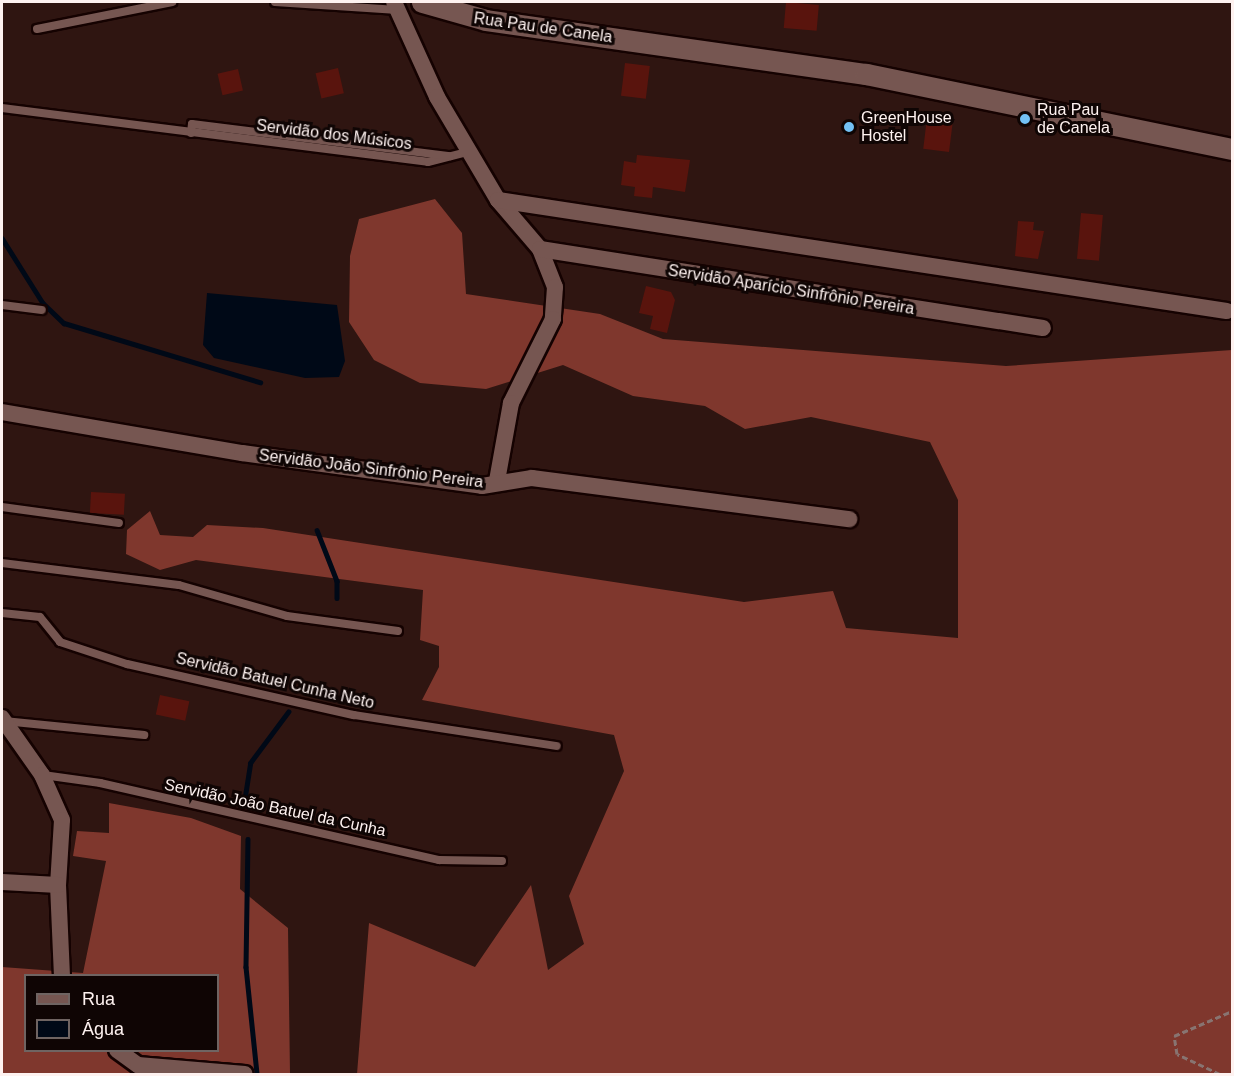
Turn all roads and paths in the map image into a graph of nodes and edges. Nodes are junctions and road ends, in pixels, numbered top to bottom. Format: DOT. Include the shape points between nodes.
graph roads {
  1 [pos="172,2"];
  2 [pos="275,2"];
  3 [pos="422,2"];
  4 [pos="396,6"];
  5 [pos="37,29"];
  6 [pos="2,108"];
  7 [pos="1233,149"];
  8 [pos="472,151"];
  9 [pos="498,200"];
  10 [pos="540,249"];
  11 [pos="2,305"];
  12 [pos="42,310"];
  13 [pos="1227,311"];
  14 [pos="1043,328"];
  15 [pos="2,412"];
  16 [pos="497,481"];
  17 [pos="2,507"];
  18 [pos="849,519"];
  19 [pos="119,523"];
  20 [pos="2,563"];
  21 [pos="2,613"];
  22 [pos="398,631"];
  23 [pos="2,720"];
  24 [pos="144,735"];
  25 [pos="557,746"];
  26 [pos="42,775"];
  27 [pos="502,861"];
  28 [pos="2,882"];
  29 [pos="58,885"];
  30 [pos="62,974"];
  31 [pos="1233,1011"];
  32 [pos="120,1052"];
  33 [pos="245,1074"];
  34 [pos="1220,1074"];
  1 -- 5 [label="lane"];
  2 -- 4 [label="lane"];
  3 -- 7 [label="street, Rua Pau de Canela" via="486,20 866,74"];
  4 -- 8 [label="street" via="426,77"];
  6 -- 8 [label="lane, Servidão dos Músicos" via="191,133 320,144 428,162"];
  8 -- 9 [label="street"];
  9 -- 10 [label="street"];
  9 -- 13 [label="street"];
  10 -- 14 [label="street, Servidão Aparício Sinfrônio Pereira"];
  10 -- 16 [label="street" via="555,287 553,319 516,388"];
  11 -- 12 [label="lane"];
  15 -- 16 [label="street, Servidão João Sinfrônio Pereira" via="253,455 482,486"];
  16 -- 18 [label="street, Servidão João Sinfrônio Pereira" via="532,478"];
  17 -- 19 [label="lane"];
  20 -- 22 [label="lane" via="179,585 287,616"];
  21 -- 25 [label="lane, Servidão Batuel Cunha Neto" via="40,617 60,642 127,664 354,716"];
  23 -- 24 [label="lane"];
  23 -- 26 [label="street"];
  26 -- 27 [label="lane, Servidão João Batuel da Cunha" via="100,783 439,860"];
  26 -- 29 [label="street" via="62,820"];
  28 -- 29 [label="street"];
  29 -- 30 [label="street"];
  31 -- 34 [label="path" via="1174,1036 1177,1054"];
  32 -- 33 [label="street" via="138,1065"];
}
